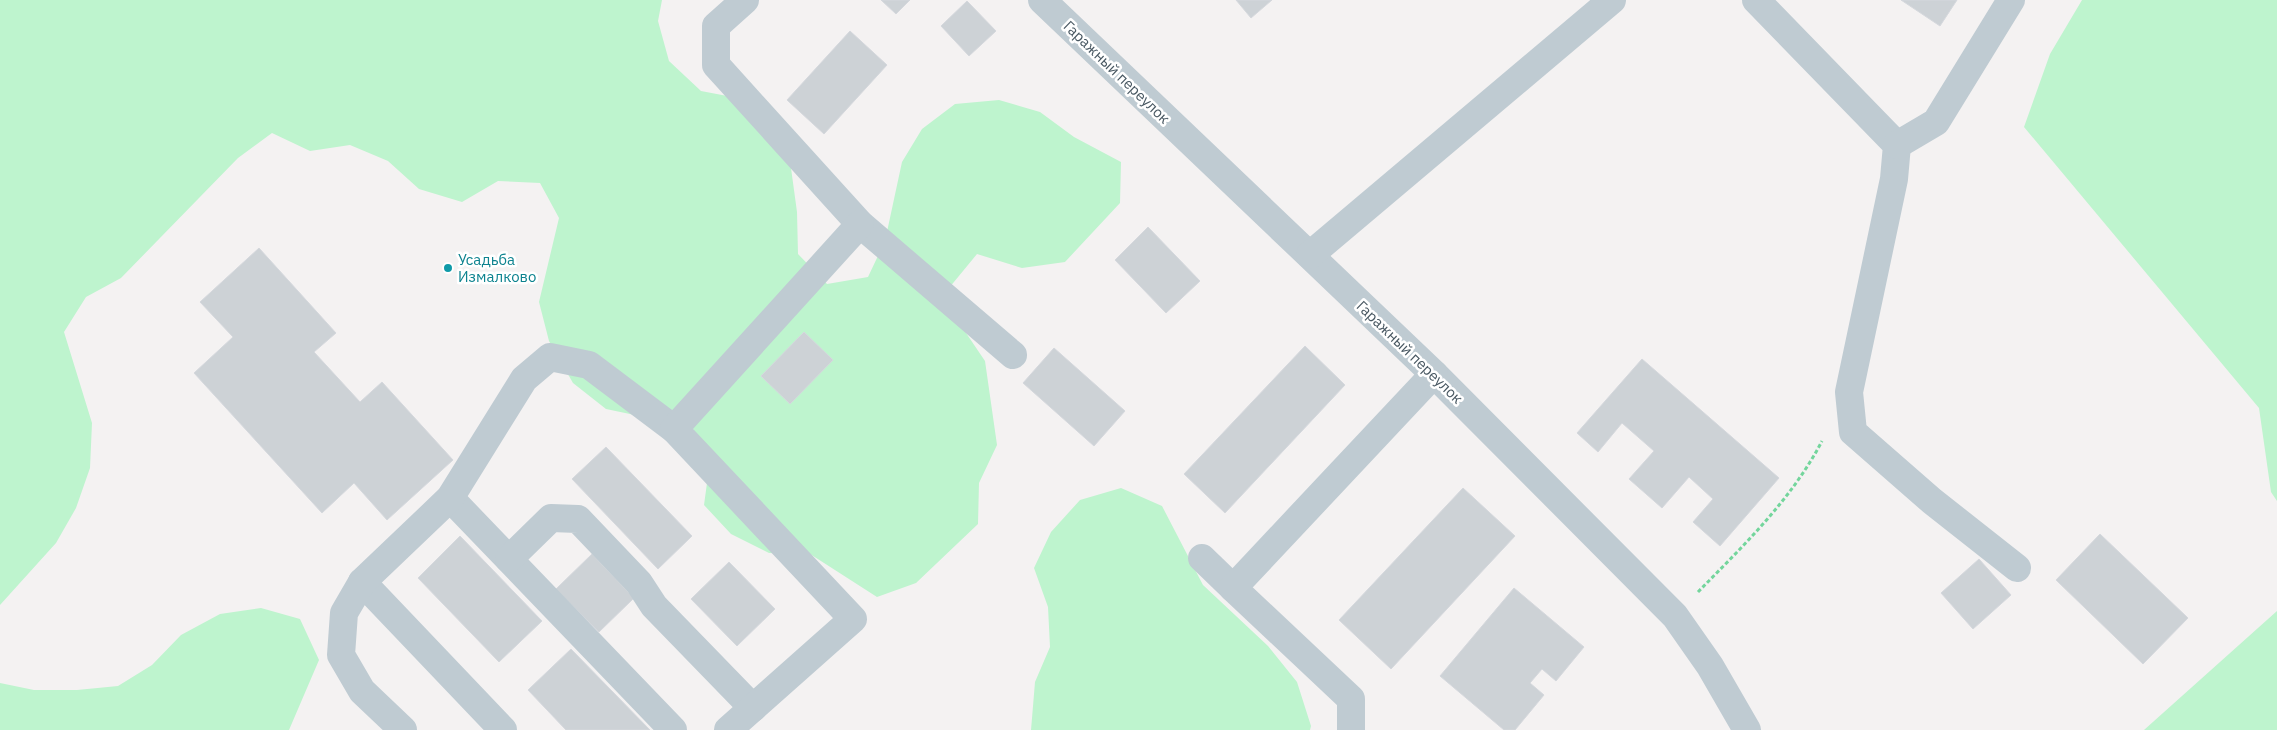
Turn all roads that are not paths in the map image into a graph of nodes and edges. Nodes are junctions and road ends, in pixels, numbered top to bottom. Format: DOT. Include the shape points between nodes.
graph roads {
  1 [pos="745,0"];
  2 [pos="1042,0"];
  3 [pos="1612,0"];
  4 [pos="1756,0"];
  5 [pos="2011,0"];
  6 [pos="1897,145"];
  7 [pos="860,224"];
  8 [pos="1310,255"];
  9 [pos="1013,355"];
  10 [pos="1434,374"];
  11 [pos="674,429"];
  12 [pos="450,498"];
  13 [pos="1202,558"];
  14 [pos="509,559"];
  15 [pos="2017,568"];
  16 [pos="362,582"];
  17 [pos="1233,588"];
  18 [pos="753,708"];
  19 [pos="403,730"];
  20 [pos="503,730"];
  21 [pos="673,730"];
  22 [pos="728,730"];
  23 [pos="1351,730"];
  24 [pos="1746,730"];
  1 -- 7 [label="street" via="716,26 716,65"];
  2 -- 8 [label="street, Гаражный переулок"];
  3 -- 8 [label="street"];
  4 -- 6 [label="street"];
  5 -- 6 [label="street" via="1936,122"];
  6 -- 15 [label="street" via="1894,179 1849,392 1852,432"];
  7 -- 9 [label="street"];
  7 -- 11 [label="street"];
  8 -- 10 [label="street, Гаражный переулок"];
  10 -- 17 [label="street"];
  10 -- 24 [label="street, Гаражный переулок" via="1675,616 1710,666"];
  11 -- 12 [label="street" via="589,365 550,357 524,379"];
  11 -- 18 [label="street" via="853,619"];
  12 -- 14 [label="street"];
  12 -- 16 [label="street"];
  13 -- 17 [label="street"];
  14 -- 18 [label="street" via="551,518 578,519 639,583 654,606"];
  14 -- 21 [label="street"];
  16 -- 19 [label="street" via="344,613 341,655 362,691"];
  16 -- 20 [label="street"];
  17 -- 23 [label="street" via="1350,699"];
  18 -- 22 [label="street"];
}
